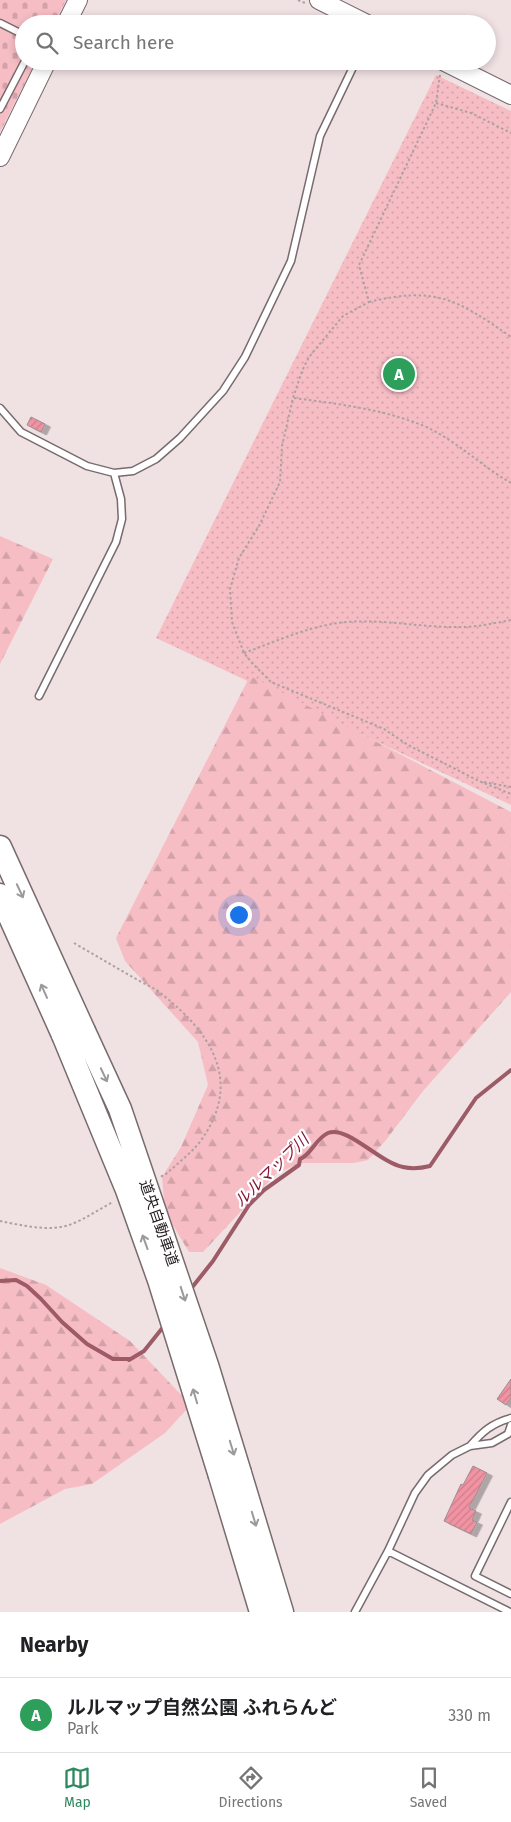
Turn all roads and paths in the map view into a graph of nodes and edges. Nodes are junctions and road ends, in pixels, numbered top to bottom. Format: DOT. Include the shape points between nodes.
graph roads {
  1 [pos="78,0"];
  2 [pos="319,0"];
  3 [pos="70,15"];
  4 [pos="349,15"];
  5 [pos="0,23"];
  6 [pos="15,30"];
  7 [pos="20,70"];
  8 [pos="43,70"];
  9 [pos="352,70"];
  10 [pos="439,70"];
  11 [pos="449,70"];
  12 [pos="511,94"];
  13 [pos="436,103"];
  14 [pos="0,109"];
  15 [pos="511,133"];
  16 [pos="0,156"];
  17 [pos="369,302"];
  18 [pos="511,337"];
  19 [pos="293,398"];
  20 [pos="0,408"];
  21 [pos="114,473"];
  22 [pos="511,483"];
  23 [pos="511,620"];
  24 [pos="244,653"];
  25 [pos="39,696"];
  26 [pos="479,781"];
  27 [pos="511,787"];
  28 [pos="511,794"];
  29 [pos="0,847"];
  30 [pos="0,895"];
  31 [pos="74,942"];
  32 [pos="74,1033"];
  33 [pos="158,1178"];
  34 [pos="117,1200"];
  35 [pos="0,1221"];
  36 [pos="511,1418"];
  37 [pos="511,1425"];
  38 [pos="470,1446"];
  39 [pos="230,1474"];
  40 [pos="511,1502"];
  41 [pos="388,1551"];
  42 [pos="511,1594"];
  43 [pos="261,1612"];
  44 [pos="282,1612"];
  45 [pos="355,1612"];
  46 [pos="510,1612"];
  1 -- 3 [label="street"];
  2 -- 4 [label="street"];
  5 -- 6 [label="lane"];
  7 -- 14 [label="lane"];
  8 -- 16 [label="street"];
  9 -- 21 [label="lane" via="320,136 291,260 245,357 222,391 156,460 133,471"];
  10 -- 13 [label="path"];
  11 -- 12 [label="street"];
  13 -- 15 [label="path" via="472,114"];
  13 -- 17 [label="path" via="359,266"];
  17 -- 18 [label="path" via="396,296 425,295 449,300"];
  17 -- 19 [label="path" via="343,316 325,336 302,371"];
  19 -- 22 [label="path" via="372,409 425,427 469,452"];
  19 -- 24 [label="path" via="282,446 280,482 239,558 230,589 232,622"];
  20 -- 21 [label="lane" via="21,432 87,466"];
  21 -- 25 [label="lane" via="122,518 116,542"];
  23 -- 24 [label="path" via="462,627 386,621 345,622 309,630"];
  24 -- 26 [label="path" via="271,682 384,729 408,745"];
  26 -- 27 [label="path"];
  26 -- 28 [label="path"];
  29 -- 32 [label="highway, 道央自動車道, one-way"];
  32 -- 30 [label="highway, 道央自動車道, one-way"];
  31 -- 33 [label="path" via="158,991 199,1029 213,1050 220,1069 220,1101 211,1124 198,1144"];
  32 -- 39 [label="highway, 道央自動車道, bridge"];
  34 -- 35 [label="path" via="68,1226"];
  36 -- 38 [label="lane" via="486,1429"];
  37 -- 38 [label="lane" via="508,1434 492,1443"];
  38 -- 41 [label="lane" via="428,1474 415,1493"];
  39 -- 43 [label="highway, 道央自動車道"];
  39 -- 44 [label="highway, 道央自動車道, one-way"];
  40 -- 42 [label="lane" via="475,1576"];
  41 -- 45 [label="lane"];
  41 -- 46 [label="lane"];
}
